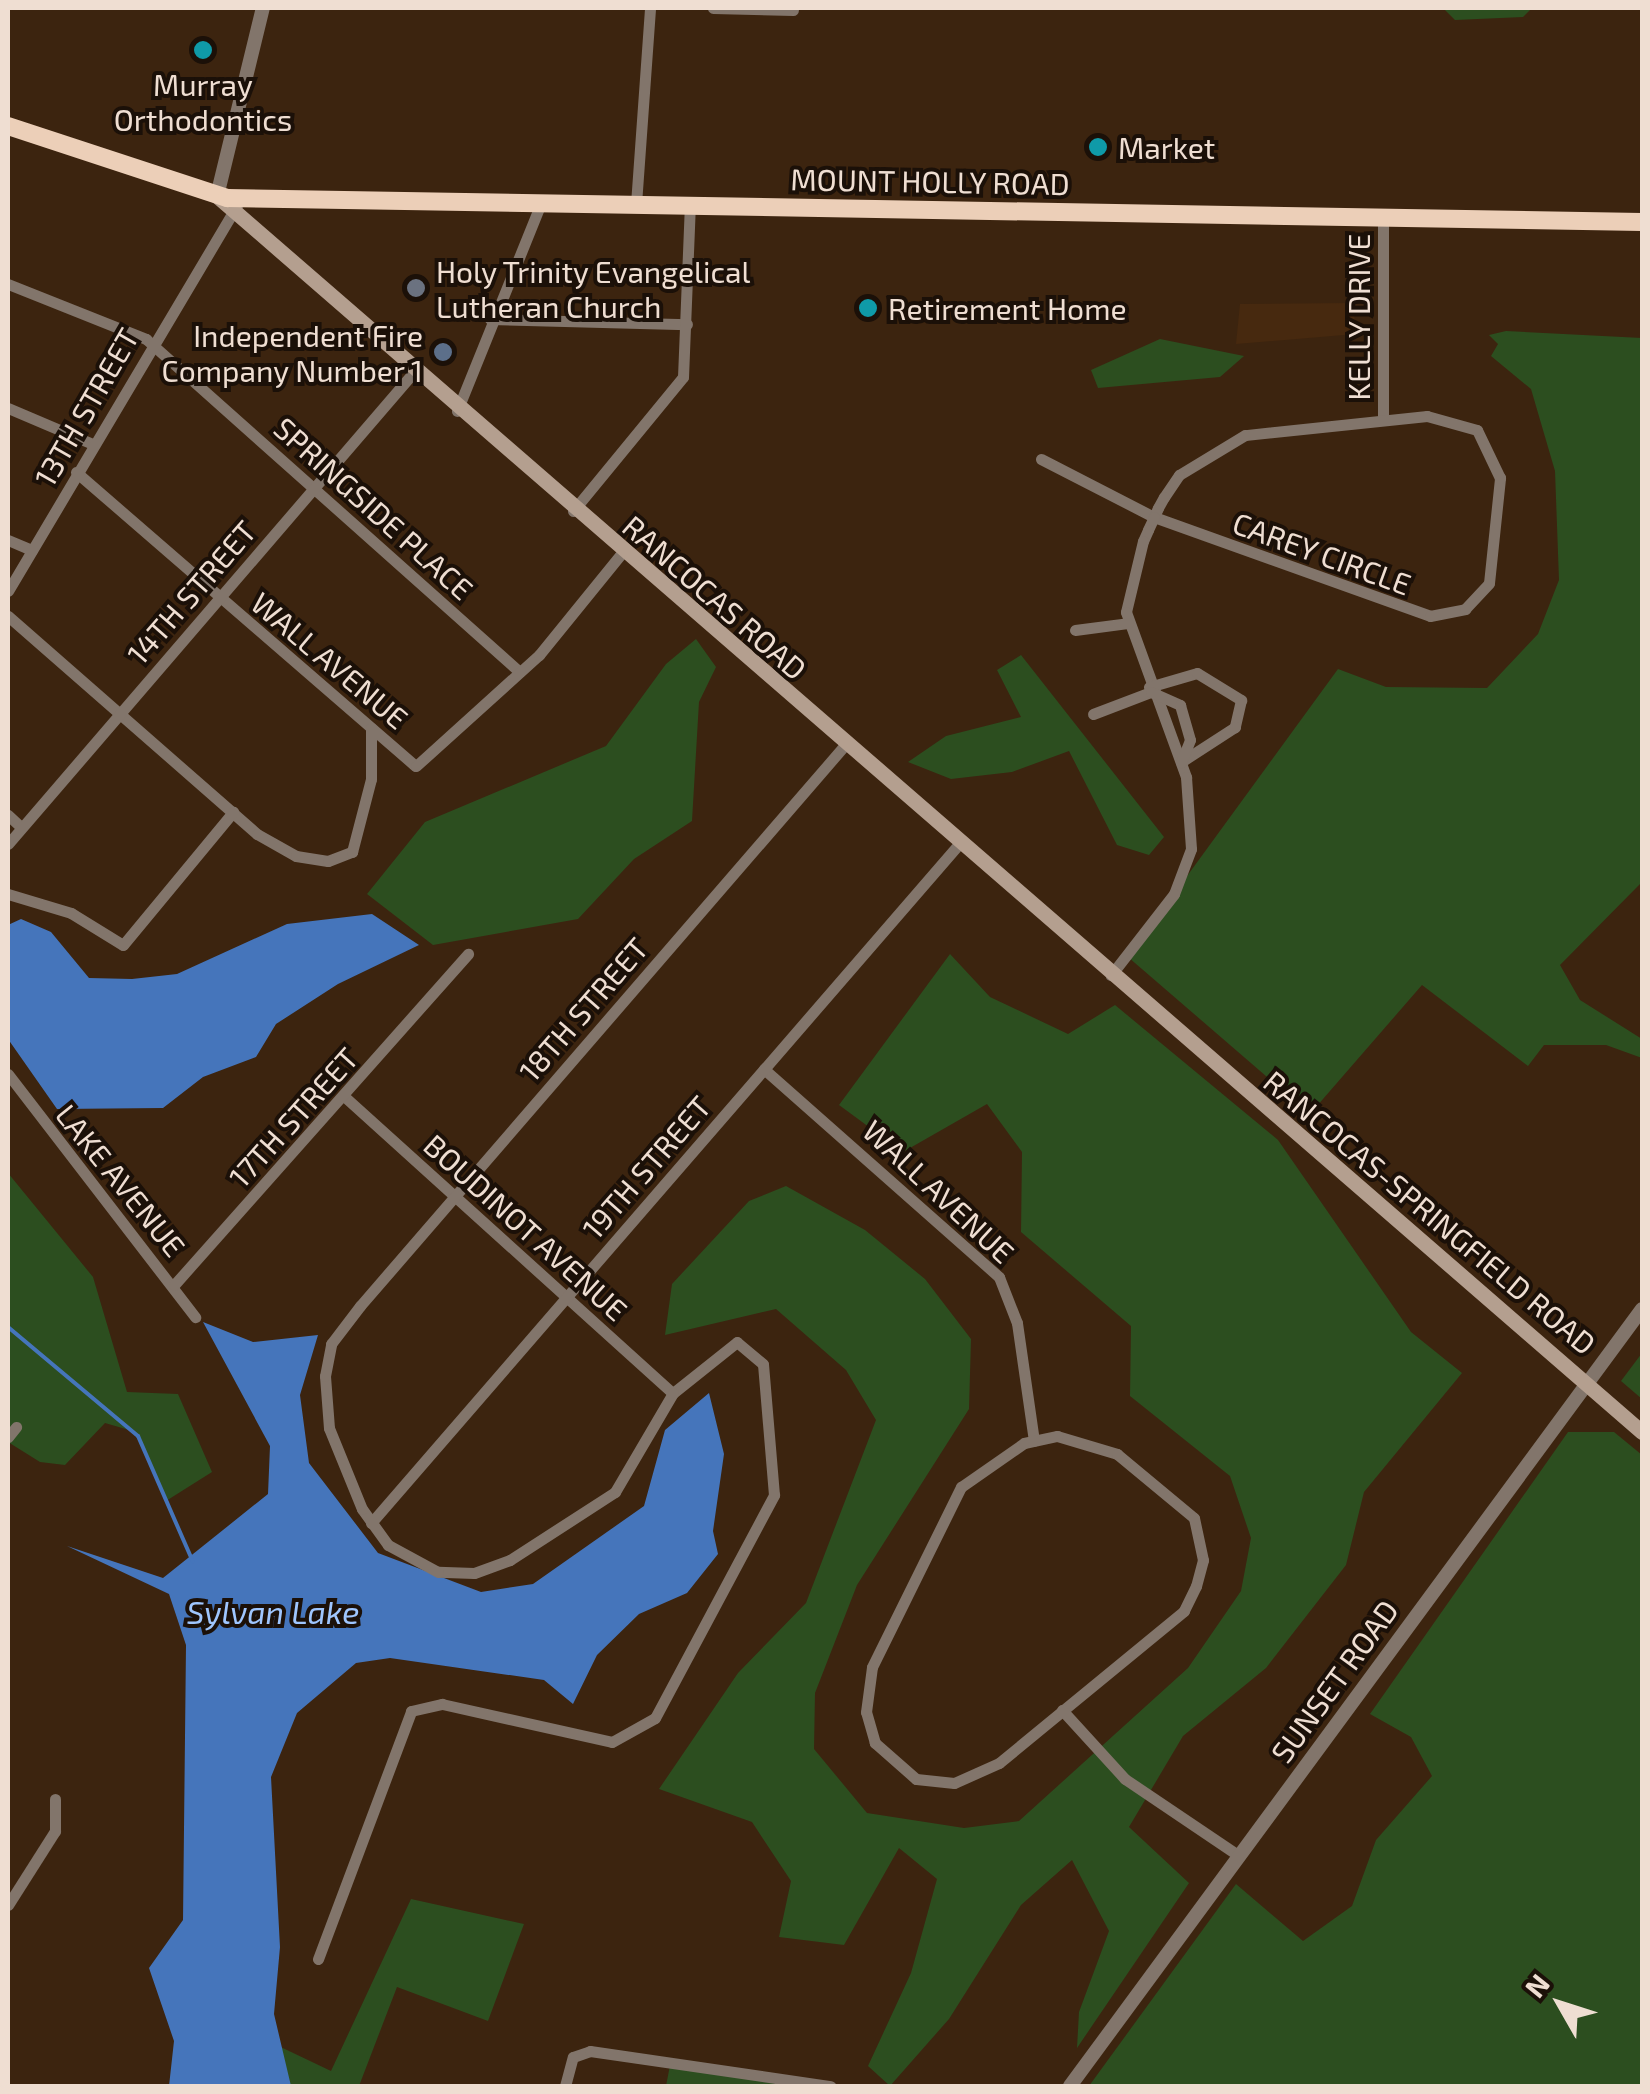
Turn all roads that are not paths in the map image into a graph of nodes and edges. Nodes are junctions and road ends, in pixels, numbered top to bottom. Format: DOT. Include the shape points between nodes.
graph roads {
  1 [pos="262,8"];
  2 [pos="650,8"];
  3 [pos="713,8"];
  4 [pos="793,10"];
  5 [pos="8,126"];
  6 [pos="216,196"];
  7 [pos="541,204"];
  8 [pos="636,204"];
  9 [pos="237,205"];
  10 [pos="690,205"];
  11 [pos="1382,216"];
  12 [pos="1642,222"];
  13 [pos="8,284"];
  14 [pos="490,319"];
  15 [pos="687,324"];
  16 [pos="152,343"];
  17 [pos="413,373"];
  18 [pos="8,408"];
  19 [pos="457,411"];
  20 [pos="1384,418"];
  21 [pos="93,444"];
  22 [pos="1041,459"];
  23 [pos="76,472"];
  24 [pos="314,488"];
  25 [pos="573,510"];
  26 [pos="1154,517"];
  27 [pos="8,540"];
  28 [pos="32,550"];
  29 [pos="622,553"];
  30 [pos="8,592"];
  31 [pos="218,598"];
  32 [pos="8,616"];
  33 [pos="1128,623"];
  34 [pos="1076,630"];
  35 [pos="518,670"];
  36 [pos="1150,690"];
  37 [pos="121,712"];
  38 [pos="1093,714"];
  39 [pos="372,728"];
  40 [pos="845,745"];
  41 [pos="1181,762"];
  42 [pos="233,812"];
  43 [pos="8,815"];
  44 [pos="21,827"];
  45 [pos="8,844"];
  46 [pos="959,844"];
  47 [pos="8,894"];
  48 [pos="468,954"];
  49 [pos="1111,975"];
  50 [pos="1182,1036"];
  51 [pos="764,1069"];
  52 [pos="8,1074"];
  53 [pos="346,1098"];
  54 [pos="455,1196"];
  55 [pos="174,1285"];
  56 [pos="567,1297"];
  57 [pos="1642,1309"];
  58 [pos="196,1317"];
  59 [pos="1588,1383"];
  60 [pos="674,1392"];
  61 [pos="1642,1432"];
  62 [pos="1034,1441"];
  63 [pos="371,1523"];
  64 [pos="1062,1710"];
  65 [pos="55,1799"];
  66 [pos="1239,1856"];
  67 [pos="8,1905"];
  68 [pos="318,1959"];
  69 [pos="565,2086"];
  70 [pos="830,2086"];
  71 [pos="1070,2086"];
  1 -- 6 [label="street"];
  2 -- 8 [label="street"];
  3 -- 4 [label="street"];
  5 -- 6 [label="highway, MOUNT HOLLY ROAD"];
  6 -- 9 [label="highway, MOUNT HOLLY ROAD"];
  7 -- 8 [label="highway, MOUNT HOLLY ROAD"];
  7 -- 9 [label="highway, MOUNT HOLLY ROAD"];
  7 -- 14 [label="street"];
  8 -- 10 [label="highway, MOUNT HOLLY ROAD"];
  9 -- 16 [label="street, 13TH STREET"];
  9 -- 17 [label="main road, RANCOCAS ROAD"];
  10 -- 11 [label="highway, MOUNT HOLLY ROAD"];
  10 -- 15 [label="street"];
  11 -- 12 [label="highway, MOUNT HOLLY ROAD"];
  11 -- 20 [label="street, KELLY DRIVE"];
  13 -- 16 [label="street, SPRINGSIDE PLACE"];
  14 -- 15 [label="street"];
  14 -- 19 [label="street"];
  15 -- 25 [label="street" via="679,385"];
  16 -- 21 [label="street, 13TH STREET"];
  16 -- 24 [label="street, SPRINGSIDE PLACE"];
  17 -- 19 [label="main road, RANCOCAS ROAD"];
  17 -- 24 [label="street, 14TH STREET"];
  18 -- 21 [label="street"];
  19 -- 25 [label="main road, RANCOCAS ROAD"];
  20 -- 26 [label="street, CAREY CIRCLE" via="1306,426 1209,451 1179,475"];
  20 -- 26 [label="street, CAREY CIRCLE" via="1462,421 1496,460 1494,572 1454,614 1382,606"];
  21 -- 23 [label="street, 13TH STREET"];
  22 -- 26 [label="street"];
  23 -- 28 [label="street, 13TH STREET"];
  23 -- 31 [label="street, WALL AVENUE"];
  24 -- 31 [label="street, 14TH STREET"];
  24 -- 35 [label="street, SPRINGSIDE PLACE"];
  25 -- 29 [label="main road, RANCOCAS ROAD"];
  26 -- 33 [label="street, CAREY CIRCLE" via="1131,576"];
  27 -- 28 [label="street"];
  28 -- 30 [label="street, 13TH STREET"];
  29 -- 35 [label="street"];
  29 -- 40 [label="main road, RANCOCAS ROAD"];
  31 -- 37 [label="street, 14TH STREET"];
  31 -- 39 [label="street, WALL AVENUE"];
  32 -- 37 [label="street"];
  33 -- 34 [label="street"];
  33 -- 36 [label="street"];
  35 -- 39 [label="street, WALL AVENUE" via="416,766"];
  36 -- 38 [label="street"];
  36 -- 41 [label="street"];
  36 -- 41 [label="street" via="1180,705 1190,740"];
  36 -- 41 [label="street" via="1197,673 1242,700 1235,727"];
  37 -- 42 [label="street"];
  37 -- 44 [label="street, 14TH STREET"];
  39 -- 42 [label="street" via="371,779 346,858 286,852"];
  40 -- 46 [label="main road, RANCOCAS ROAD"];
  40 -- 54 [label="street, 18TH STREET"];
  41 -- 49 [label="street" via="1192,806 1188,864"];
  42 -- 47 [label="street" via="123,945 71,914"];
  43 -- 44 [label="street"];
  44 -- 45 [label="street, 14TH STREET"];
  46 -- 49 [label="main road, RANCOCAS ROAD"];
  46 -- 51 [label="street, 19TH STREET"];
  48 -- 53 [label="street, 17TH STREET"];
  49 -- 50 [label="main road, RANCOCAS ROAD"];
  50 -- 59 [label="main road, RANCOCAS-SPRINGFIELD ROAD"];
  51 -- 56 [label="street, 19TH STREET"];
  51 -- 62 [label="street, WALL AVENUE" via="998,1277 1017,1323"];
  52 -- 55 [label="street, LAKE AVENUE"];
  53 -- 54 [label="street, BOUDINOT AVENUE"];
  53 -- 55 [label="street, 17TH STREET"];
  54 -- 56 [label="street, BOUDINOT AVENUE"];
  54 -- 63 [label="street, 18TH STREET" via="331,1344 324,1401"];
  55 -- 58 [label="street, LAKE AVENUE"];
  56 -- 60 [label="street, BOUDINOT AVENUE"];
  56 -- 63 [label="street, 19TH STREET"];
  57 -- 59 [label="street, SUNSET ROAD"];
  59 -- 61 [label="main road, RANCOCAS-SPRINGFIELD ROAD"];
  59 -- 66 [label="street, SUNSET ROAD"];
  60 -- 63 [label="street" via="615,1492 486,1571 428,1569"];
  60 -- 68 [label="street" via="726,1345 750,1347 765,1375 777,1484 660,1710 612,1742 442,1704 411,1711"];
  62 -- 64 [label="street" via="1074,1438 1117,1454 1194,1518 1202,1546 1184,1611"];
  62 -- 64 [label="street" via="976,1469 961,1487 872,1667 866,1712 882,1755 916,1780 954,1783 999,1762"];
  64 -- 66 [label="street" via="1125,1778"];
  65 -- 67 [label="street" via="55,1832"];
  66 -- 71 [label="street, SUNSET ROAD"];
  69 -- 70 [label="street" via="573,2057 590,2050"];
}
